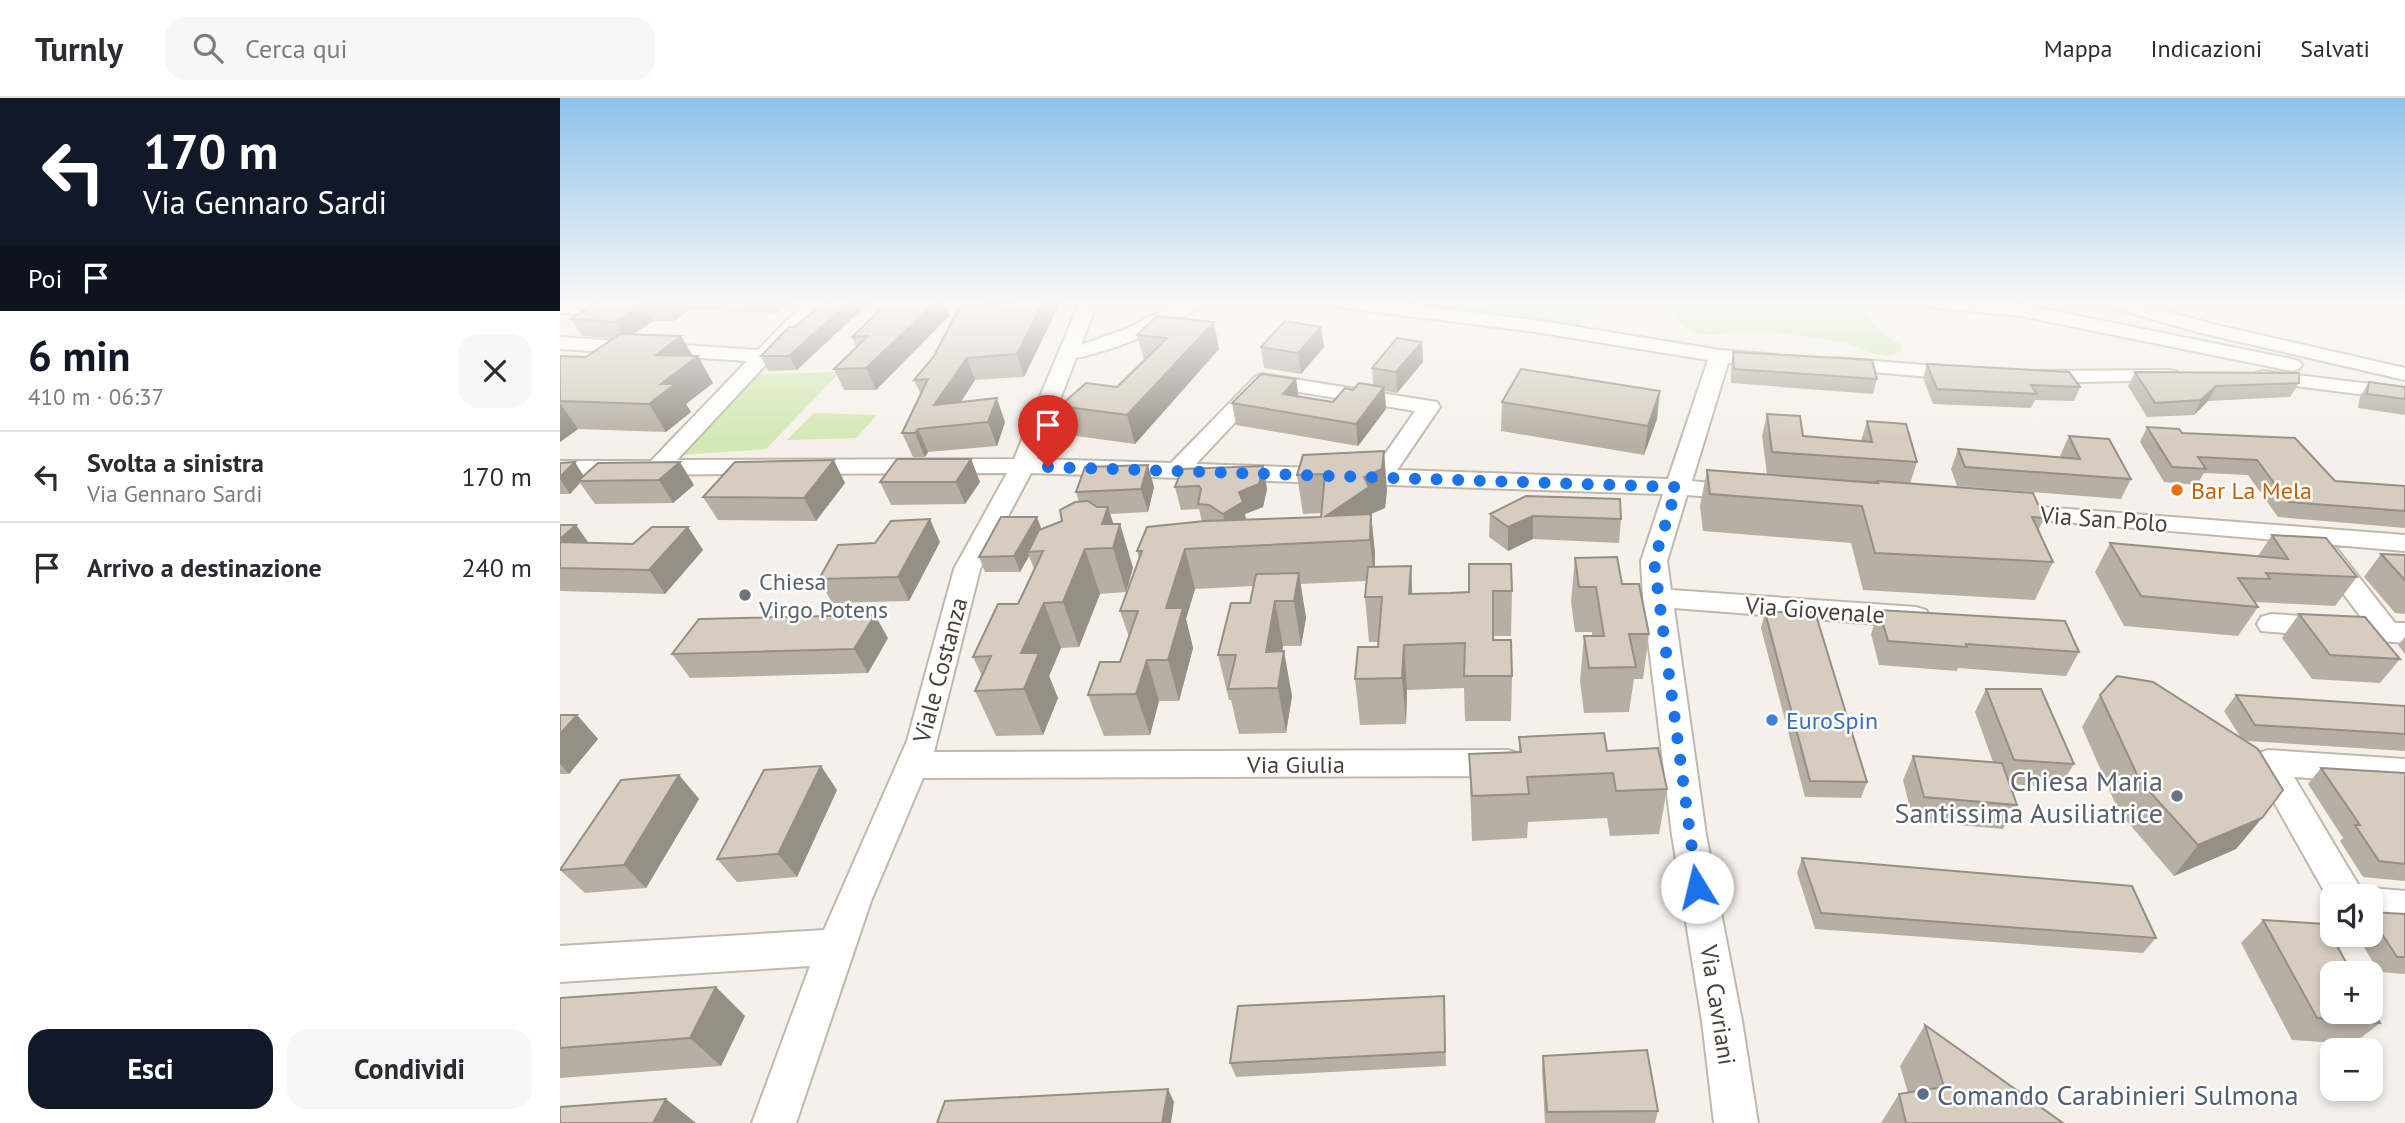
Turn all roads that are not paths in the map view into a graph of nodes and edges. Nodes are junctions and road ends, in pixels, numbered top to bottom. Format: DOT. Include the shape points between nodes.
graph roads {
  1 [pos="651,349"];
  2 [pos="770,349"];
  3 [pos="1069,349"];
  4 [pos="1084,349"];
  5 [pos="1676,349"];
  6 [pos="2207,349"];
  7 [pos="2240,349"];
  8 [pos="2285,349"];
  9 [pos="1067,354"];
  10 [pos="763,356"];
  11 [pos="1720,356"];
  12 [pos="1787,360"];
  13 [pos="1813,362"];
  14 [pos="1988,375"];
  15 [pos="2015,376"];
  16 [pos="2186,376"];
  17 [pos="2238,377"];
  18 [pos="2399,378"];
  19 [pos="2405,394"];
  20 [pos="1023,466"];
  21 [pos="560,468"];
  22 [pos="656,468"];
  23 [pos="1177,471"];
  24 [pos="1381,476"];
  25 [pos="1677,487"];
  26 [pos="1763,494"];
  27 [pos="1981,509"];
  28 [pos="2312,535"];
  29 [pos="2405,542"];
  30 [pos="1657,598"];
  31 [pos="1949,620"];
  32 [pos="2271,624"];
  33 [pos="2396,633"];
  34 [pos="1540,763"];
  35 [pos="913,765"];
  36 [pos="2405,772"];
  37 [pos="2339,884"];
  38 [pos="2383,905"];
  39 [pos="2405,907"];
  40 [pos="836,947"];
  41 [pos="560,964"];
  42 [pos="774,1123"];
  43 [pos="1736,1123"];
  1 -- 10 [label="street"];
  2 -- 10 [label="street"];
  3 -- 9 [label="street, Viale Costanza"];
  4 -- 9 [label="street"];
  5 -- 11 [label="street"];
  6 -- 18 [label="street" via="2339,373"];
  7 -- 18 [label="street"];
  8 -- 18 [label="street"];
  9 -- 20 [label="street, Viale Costanza"];
  10 -- 22 [label="street"];
  11 -- 12 [label="street"];
  11 -- 25 [label="street, Via Cavriani"];
  13 -- 14 [label="street"];
  15 -- 16 [label="street"];
  17 -- 19 [label="street" via="2276,377"];
  20 -- 22 [label="street"];
  20 -- 23 [label="street"];
  20 -- 35 [label="street, Viale Costanza" via="967,569 930,718"];
  21 -- 22 [label="street"];
  23 -- 24 [label="street"];
  23 -- 24 [label="street" via="1263,380 1429,407"];
  24 -- 25 [label="street"];
  25 -- 26 [label="street"];
  25 -- 30 [label="street, Via Cavriani" via="1654,561"];
  27 -- 28 [label="street, Via San Polo"];
  28 -- 29 [label="street, Via San Polo"];
  28 -- 33 [label="street"];
  30 -- 31 [label="street, Via Giovenale"];
  30 -- 43 [label="street, Via Cavriani" via="1665,762"];
  32 -- 33 [label="street"];
  34 -- 35 [label="street, Via Giulia"];
  35 -- 40 [label="street, Viale Costanza" via="874,848"];
  36 -- 37 [label="street" via="2268,763"];
  38 -- 39 [label="street"];
  40 -- 41 [label="street"];
  40 -- 42 [label="street, Viale Costanza"];
}
